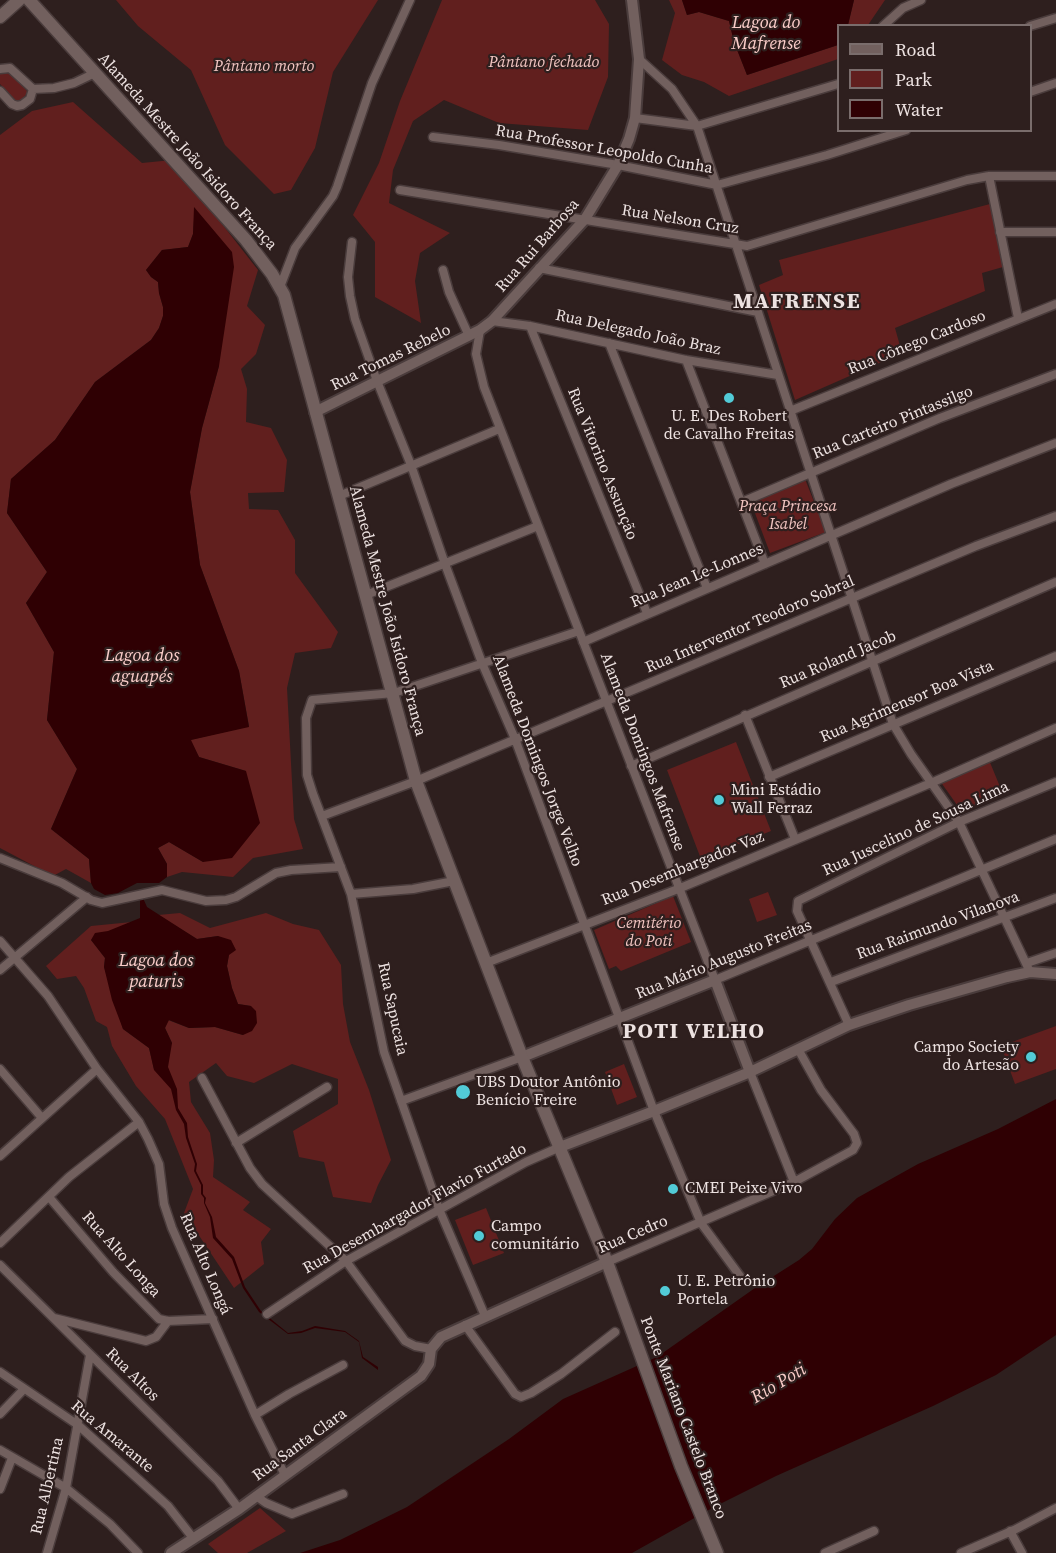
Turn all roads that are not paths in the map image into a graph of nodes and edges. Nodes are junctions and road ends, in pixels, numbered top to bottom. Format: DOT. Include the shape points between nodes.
graph roads {
  1 [pos="19,0"];
  2 [pos="29,0"];
  3 [pos="410,0"];
  4 [pos="632,0"];
  5 [pos="921,0"];
  6 [pos="904,4"];
  7 [pos="0,17"];
  8 [pos="1056,18"];
  9 [pos="884,24"];
  10 [pos="1032,25"];
  11 [pos="639,59"];
  12 [pos="0,69"];
  13 [pos="95,73"];
  14 [pos="837,84"];
  15 [pos="1056,84"];
  16 [pos="33,89"];
  17 [pos="0,91"];
  18 [pos="1032,91"];
  19 [pos="634,118"];
  20 [pos="697,126"];
  21 [pos="900,132"];
  22 [pos="433,137"];
  23 [pos="618,165"];
  24 [pos="989,176"];
  25 [pos="1056,176"];
  26 [pos="717,185"];
  27 [pos="400,190"];
  28 [pos="585,219"];
  29 [pos="1000,232"];
  30 [pos="1056,232"];
  31 [pos="352,242"];
  32 [pos="737,246"];
  33 [pos="539,268"];
  34 [pos="443,270"];
  35 [pos="280,286"];
  36 [pos="1056,304"];
  37 [pos="758,312"];
  38 [pos="1017,318"];
  39 [pos="492,321"];
  40 [pos="530,326"];
  41 [pos="480,330"];
  42 [pos="469,336"];
  43 [pos="609,343"];
  44 [pos="686,360"];
  45 [pos="1056,374"];
  46 [pos="778,375"];
  47 [pos="376,381"];
  48 [pos="790,411"];
  49 [pos="315,412"];
  50 [pos="499,429"];
  51 [pos="1056,442"];
  52 [pos="411,465"];
  53 [pos="811,473"];
  54 [pos="339,496"];
  55 [pos="742,502"];
  56 [pos="1056,516"];
  57 [pos="538,526"];
  58 [pos="831,536"];
  59 [pos="445,564"];
  60 [pos="765,564"];
  61 [pos="1056,582"];
  62 [pos="707,588"];
  63 [pos="366,595"];
  64 [pos="852,599"];
  65 [pos="646,614"];
  66 [pos="579,631"];
  67 [pos="583,642"];
  68 [pos="1056,656"];
  69 [pos="873,662"];
  70 [pos="482,663"];
  71 [pos="394,693"];
  72 [pos="606,702"];
  73 [pos="745,716"];
  74 [pos="893,724"];
  75 [pos="1056,728"];
  76 [pos="515,740"];
  77 [pos="631,766"];
  78 [pos="769,777"];
  79 [pos="417,781"];
  80 [pos="1056,782"];
  81 [pos="931,783"];
  82 [pos="322,816"];
  83 [pos="959,822"];
  84 [pos="795,839"];
  85 [pos="1056,839"];
  86 [pos="0,858"];
  87 [pos="341,867"];
  88 [pos="982,870"];
  89 [pos="454,881"];
  90 [pos="678,889"];
  91 [pos="351,894"];
  92 [pos="87,897"];
  93 [pos="1056,898"];
  94 [pos="1006,918"];
  95 [pos="585,926"];
  96 [pos="0,941"];
  97 [pos="812,941"];
  98 [pos="1056,953"];
  99 [pos="15,957"];
  100 [pos="486,963"];
  101 [pos="1028,968"];
  102 [pos="0,970"];
  103 [pos="1056,974"];
  104 [pos="715,980"];
  105 [pos="831,982"];
  106 [pos="619,1018"];
  107 [pos="849,1025"];
  108 [pos="798,1049"];
  109 [pos="522,1057"];
  110 [pos="0,1069"];
  111 [pos="97,1069"];
  112 [pos="750,1072"];
  113 [pos="202,1078"];
  114 [pos="327,1087"];
  115 [pos="401,1101"];
  116 [pos="654,1111"];
  117 [pos="42,1118"];
  118 [pos="139,1122"];
  119 [pos="236,1143"];
  120 [pos="560,1147"];
  121 [pos="0,1156"];
  122 [pos="794,1182"];
  123 [pos="49,1197"];
  124 [pos="439,1209"];
  125 [pos="701,1223"];
  126 [pos="0,1243"];
  127 [pos="346,1261"];
  128 [pos="607,1262"];
  129 [pos="0,1265"];
  130 [pos="740,1276"];
  131 [pos="619,1294"];
  132 [pos="267,1314"];
  133 [pos="485,1316"];
  134 [pos="54,1318"];
  135 [pos="213,1319"];
  136 [pos="168,1321"];
  137 [pos="465,1325"];
  138 [pos="615,1332"];
  139 [pos="431,1349"];
  140 [pos="90,1355"];
  141 [pos="343,1365"];
  142 [pos="0,1372"];
  143 [pos="24,1389"];
  144 [pos="0,1414"];
  145 [pos="255,1415"];
  146 [pos="78,1425"];
  147 [pos="0,1450"];
  148 [pos="12,1458"];
  149 [pos="285,1475"];
  150 [pos="66,1488"];
  151 [pos="0,1489"];
  152 [pos="343,1494"];
  153 [pos="256,1496"];
  154 [pos="1056,1508"];
  155 [pos="239,1509"];
  156 [pos="874,1531"];
  157 [pos="1010,1531"];
  158 [pos="193,1538"];
  159 [pos="47,1553"];
  160 [pos="138,1553"];
  161 [pos="171,1553"];
  162 [pos="717,1553"];
  163 [pos="825,1553"];
  164 [pos="961,1553"];
  165 [pos="1022,1553"];
  1 -- 7 [label="main road"];
  2 -- 13 [label="main road, Alameda Mestre João Isidoro França"];
  3 -- 35 [label="street" via="372,83 337,187 295,248"];
  4 -- 11 [label="street, Rua Rui Barbosa"];
  5 -- 6 [label="street"];
  6 -- 9 [label="street"];
  8 -- 10 [label="street"];
  11 -- 19 [label="street, Rua Rui Barbosa"];
  11 -- 20 [label="street" via="672,89"];
  12 -- 16 [label="street" via="10,68"];
  13 -- 16 [label="street" via="74,83"];
  13 -- 35 [label="main road, Alameda Mestre João Isidoro França" via="246,240"];
  14 -- 20 [label="street"];
  15 -- 18 [label="street"];
  16 -- 17 [label="street" via="30,99 15,106"];
  19 -- 20 [label="street"];
  19 -- 23 [label="street, Rua Rui Barbosa"];
  20 -- 26 [label="street"];
  21 -- 26 [label="street, Rua Professor Leopoldo Cunha"];
  22 -- 23 [label="street, Rua Professor Leopoldo Cunha"];
  23 -- 26 [label="street, Rua Professor Leopoldo Cunha"];
  23 -- 28 [label="street, Rua Rui Barbosa"];
  24 -- 25 [label="street, Rua Nelson Cruz"];
  24 -- 29 [label="street"];
  24 -- 32 [label="street, Rua Nelson Cruz" via="942,186 768,242"];
  26 -- 32 [label="street"];
  27 -- 28 [label="street, Rua Nelson Cruz"];
  28 -- 32 [label="street, Rua Nelson Cruz"];
  28 -- 33 [label="street, Rua Rui Barbosa"];
  29 -- 30 [label="street"];
  29 -- 38 [label="street"];
  31 -- 47 [label="street, Alameda Domingos Jorge Velho" via="350,296"];
  32 -- 37 [label="street"];
  33 -- 37 [label="street"];
  33 -- 39 [label="street, Rua Rui Barbosa"];
  34 -- 42 [label="street"];
  35 -- 49 [label="main road, Alameda Mestre João Isidoro França"];
  36 -- 38 [label="street, Rua Cônego Cardoso"];
  37 -- 46 [label="street"];
  38 -- 48 [label="street, Rua Cônego Cardoso"];
  39 -- 40 [label="street, Rua Delegado João Braz"];
  39 -- 41 [label="street, Rua Rui Barbosa"];
  40 -- 43 [label="street, Rua Delegado João Braz"];
  40 -- 65 [label="street, Rua Vitorino Assunção"];
  41 -- 42 [label="street, Rua Tomas Rebelo"];
  41 -- 50 [label="street, Alameda Domingos Mafrense" via="478,370"];
  42 -- 47 [label="street, Rua Tomas Rebelo"];
  43 -- 44 [label="street, Rua Delegado João Braz"];
  43 -- 62 [label="street"];
  44 -- 46 [label="street, Rua Delegado João Braz"];
  44 -- 55 [label="street"];
  45 -- 53 [label="street, Rua Carteiro Pintassilgo"];
  46 -- 48 [label="street"];
  47 -- 49 [label="street, Rua Tomas Rebelo"];
  47 -- 52 [label="street, Alameda Domingos Jorge Velho"];
  48 -- 53 [label="street"];
  49 -- 54 [label="main road, Alameda Mestre João Isidoro França"];
  50 -- 52 [label="street"];
  50 -- 57 [label="street, Alameda Domingos Mafrense"];
  51 -- 58 [label="street, Rua Jean Le-Lonnes"];
  52 -- 54 [label="street"];
  52 -- 59 [label="street, Alameda Domingos Jorge Velho"];
  53 -- 55 [label="street, Rua Carteiro Pintassilgo"];
  53 -- 58 [label="street"];
  54 -- 63 [label="main road, Alameda Mestre João Isidoro França"];
  55 -- 60 [label="street"];
  56 -- 64 [label="street, Rua Interventor Teodoro Sobral"];
  57 -- 59 [label="street"];
  57 -- 66 [label="street, Alameda Domingos Mafrense"];
  58 -- 60 [label="street, Rua Jean Le-Lonnes"];
  58 -- 64 [label="street"];
  59 -- 63 [label="street"];
  59 -- 70 [label="street, Alameda Domingos Jorge Velho"];
  60 -- 62 [label="street, Rua Jean Le-Lonnes"];
  61 -- 69 [label="street, Rua Roland Jacob"];
  62 -- 65 [label="street, Rua Jean Le-Lonnes"];
  63 -- 71 [label="main road, Alameda Mestre João Isidoro França"];
  64 -- 69 [label="street"];
  64 -- 72 [label="street, Rua Interventor Teodoro Sobral"];
  65 -- 67 [label="street, Rua Jean Le-Lonnes"];
  66 -- 67 [label="street, Alameda Domingos Mafrense"];
  66 -- 70 [label="street"];
  67 -- 72 [label="street, Alameda Domingos Mafrense"];
  68 -- 74 [label="street, Rua Agrimensor Boa Vista"];
  69 -- 73 [label="street, Rua Roland Jacob"];
  69 -- 74 [label="street"];
  70 -- 71 [label="street"];
  70 -- 76 [label="street, Alameda Domingos Jorge Velho"];
  71 -- 79 [label="main road, Alameda Mestre João Isidoro França"];
  71 -- 82 [label="street, Rua Sapucaia" via="312,700 305,726 307,775"];
  72 -- 76 [label="street, Rua Interventor Teodoro Sobral"];
  72 -- 77 [label="street, Alameda Domingos Mafrense"];
  73 -- 77 [label="street, Rua Roland Jacob"];
  73 -- 78 [label="street"];
  74 -- 78 [label="street, Rua Agrimensor Boa Vista"];
  74 -- 81 [label="street"];
  75 -- 81 [label="street, Rua Desembargador Vaz"];
  76 -- 79 [label="street, Rua Interventor Teodoro Sobral"];
  76 -- 95 [label="street, Alameda Domingos Jorge Velho"];
  77 -- 90 [label="street, Alameda Domingos Mafrense"];
  78 -- 84 [label="street"];
  79 -- 82 [label="street, Rua Interventor Teodoro Sobral"];
  79 -- 89 [label="main road, Alameda Mestre João Isidoro França"];
  80 -- 83 [label="street, Rua Juscelino de Sousa Lima"];
  81 -- 83 [label="street"];
  81 -- 84 [label="street, Rua Desembargador Vaz"];
  82 -- 87 [label="street, Rua Sapucaia"];
  83 -- 88 [label="street"];
  83 -- 97 [label="street, Rua Juscelino de Sousa Lima" via="802,898 797,911"];
  84 -- 90 [label="street, Rua Desembargador Vaz"];
  85 -- 88 [label="street, Rua Mário Augusto Freitas"];
  86 -- 92 [label="street"];
  87 -- 91 [label="street, Rua Sapucaia"];
  87 -- 92 [label="street" via="276,873 236,897 216,902 162,890 108,903"];
  88 -- 94 [label="street"];
  88 -- 97 [label="street, Rua Mário Augusto Freitas"];
  89 -- 91 [label="street"];
  89 -- 100 [label="main road, Alameda Mestre João Isidoro França"];
  90 -- 95 [label="street, Rua Desembargador Vaz"];
  90 -- 104 [label="street, Alameda Domingos Mafrense"];
  91 -- 115 [label="street, Rua Sapucaia" via="384,1052"];
  92 -- 99 [label="street"];
  93 -- 94 [label="street, Rua Raimundo Vilanova"];
  94 -- 101 [label="street"];
  94 -- 105 [label="street, Rua Raimundo Vilanova"];
  95 -- 100 [label="street, Rua Desembargador Vaz"];
  95 -- 106 [label="street, Alameda Domingos Jorge Velho"];
  96 -- 99 [label="street, Rua Alto Longá"];
  97 -- 104 [label="street, Rua Mário Augusto Freitas"];
  97 -- 105 [label="street"];
  98 -- 101 [label="street"];
  99 -- 102 [label="street"];
  99 -- 111 [label="street, Rua Alto Longá" via="48,996"];
  100 -- 109 [label="main road, Alameda Mestre João Isidoro França"];
  101 -- 103 [label="street, Rua Desembargador Flavio Furtado"];
  101 -- 107 [label="street, Rua Desembargador Flavio Furtado"];
  104 -- 106 [label="street, Rua Mário Augusto Freitas"];
  104 -- 112 [label="street, Alameda Domingos Mafrense"];
  105 -- 107 [label="street"];
  106 -- 109 [label="street, Rua Mário Augusto Freitas"];
  106 -- 116 [label="street, Alameda Domingos Jorge Velho"];
  107 -- 108 [label="street, Rua Desembargador Flavio Furtado"];
  108 -- 112 [label="street, Rua Desembargador Flavio Furtado"];
  108 -- 122 [label="street, Rua Cedro" via="857,1143 849,1153"];
  109 -- 115 [label="street, Rua Mário Augusto Freitas"];
  109 -- 120 [label="main road, Alameda Mestre João Isidoro França"];
  110 -- 117 [label="street"];
  111 -- 117 [label="street"];
  111 -- 118 [label="street, Rua Alto Longá"];
  112 -- 116 [label="street, Rua Desembargador Flavio Furtado"];
  112 -- 122 [label="street, Alameda Domingos Mafrense"];
  113 -- 119 [label="street"];
  114 -- 119 [label="street"];
  115 -- 124 [label="street, Rua Sapucaia"];
  116 -- 120 [label="street, Rua Desembargador Flavio Furtado"];
  116 -- 125 [label="street, Alameda Domingos Jorge Velho"];
  117 -- 121 [label="street"];
  118 -- 123 [label="street"];
  118 -- 135 [label="street, Rua Alto Longá" via="159,1164 168,1216"];
  119 -- 127 [label="street" via="262,1184"];
  120 -- 124 [label="street, Rua Desembargador Flavio Furtado"];
  120 -- 128 [label="main road, Alameda Mestre João Isidoro França"];
  122 -- 125 [label="street, Rua Cedro"];
  123 -- 126 [label="street"];
  123 -- 136 [label="street, Rua Alto Longa" via="127,1286 159,1318"];
  124 -- 127 [label="street, Rua Desembargador Flavio Furtado"];
  124 -- 133 [label="street, Rua Sapucaia"];
  125 -- 128 [label="street, Rua Cedro"];
  125 -- 130 [label="street, Alameda Domingos Jorge Velho"];
  127 -- 132 [label="street, Rua Desembargador Flavio Furtado"];
  127 -- 139 [label="street" via="405,1341"];
  128 -- 131 [label="main road, Alameda Mestre João Isidoro França"];
  128 -- 133 [label="street, Rua Cedro"];
  129 -- 134 [label="street, Rua Altos"];
  131 -- 162 [label="main road, Ponte Mariano Castelo Branco"];
  133 -- 137 [label="street, Rua Cedro"];
  134 -- 136 [label="street" via="146,1341 156,1337"];
  134 -- 140 [label="street, Rua Altos"];
  135 -- 136 [label="street"];
  135 -- 145 [label="street, Rua Alto Longá"];
  137 -- 138 [label="street" via="515,1394 521,1396 561,1374"];
  137 -- 139 [label="street, Rua Cedro" via="441,1337"];
  139 -- 149 [label="street, Rua Santa Clara" via="429,1364 421,1376"];
  140 -- 146 [label="street, Rua Albertina"];
  140 -- 155 [label="street, Rua Altos" via="218,1481"];
  141 -- 145 [label="street"];
  142 -- 143 [label="street, Rua Amarante"];
  143 -- 144 [label="street"];
  143 -- 146 [label="street, Rua Amarante"];
  145 -- 149 [label="street, Rua Alto Longá"];
  146 -- 150 [label="street, Rua Albertina"];
  146 -- 158 [label="street, Rua Amarante" via="168,1506"];
  147 -- 148 [label="street"];
  148 -- 150 [label="street"];
  148 -- 151 [label="street"];
  149 -- 153 [label="street, Rua Santa Clara"];
  150 -- 159 [label="street, Rua Albertina"];
  150 -- 160 [label="street" via="116,1529"];
  152 -- 153 [label="street" via="292,1514"];
  153 -- 155 [label="street, Rua Santa Clara"];
  154 -- 157 [label="street"];
  155 -- 158 [label="street, Rua Santa Clara"];
  156 -- 163 [label="street"];
  157 -- 164 [label="street"];
  157 -- 165 [label="street"];
  158 -- 161 [label="street, Rua Santa Clara"];
}
